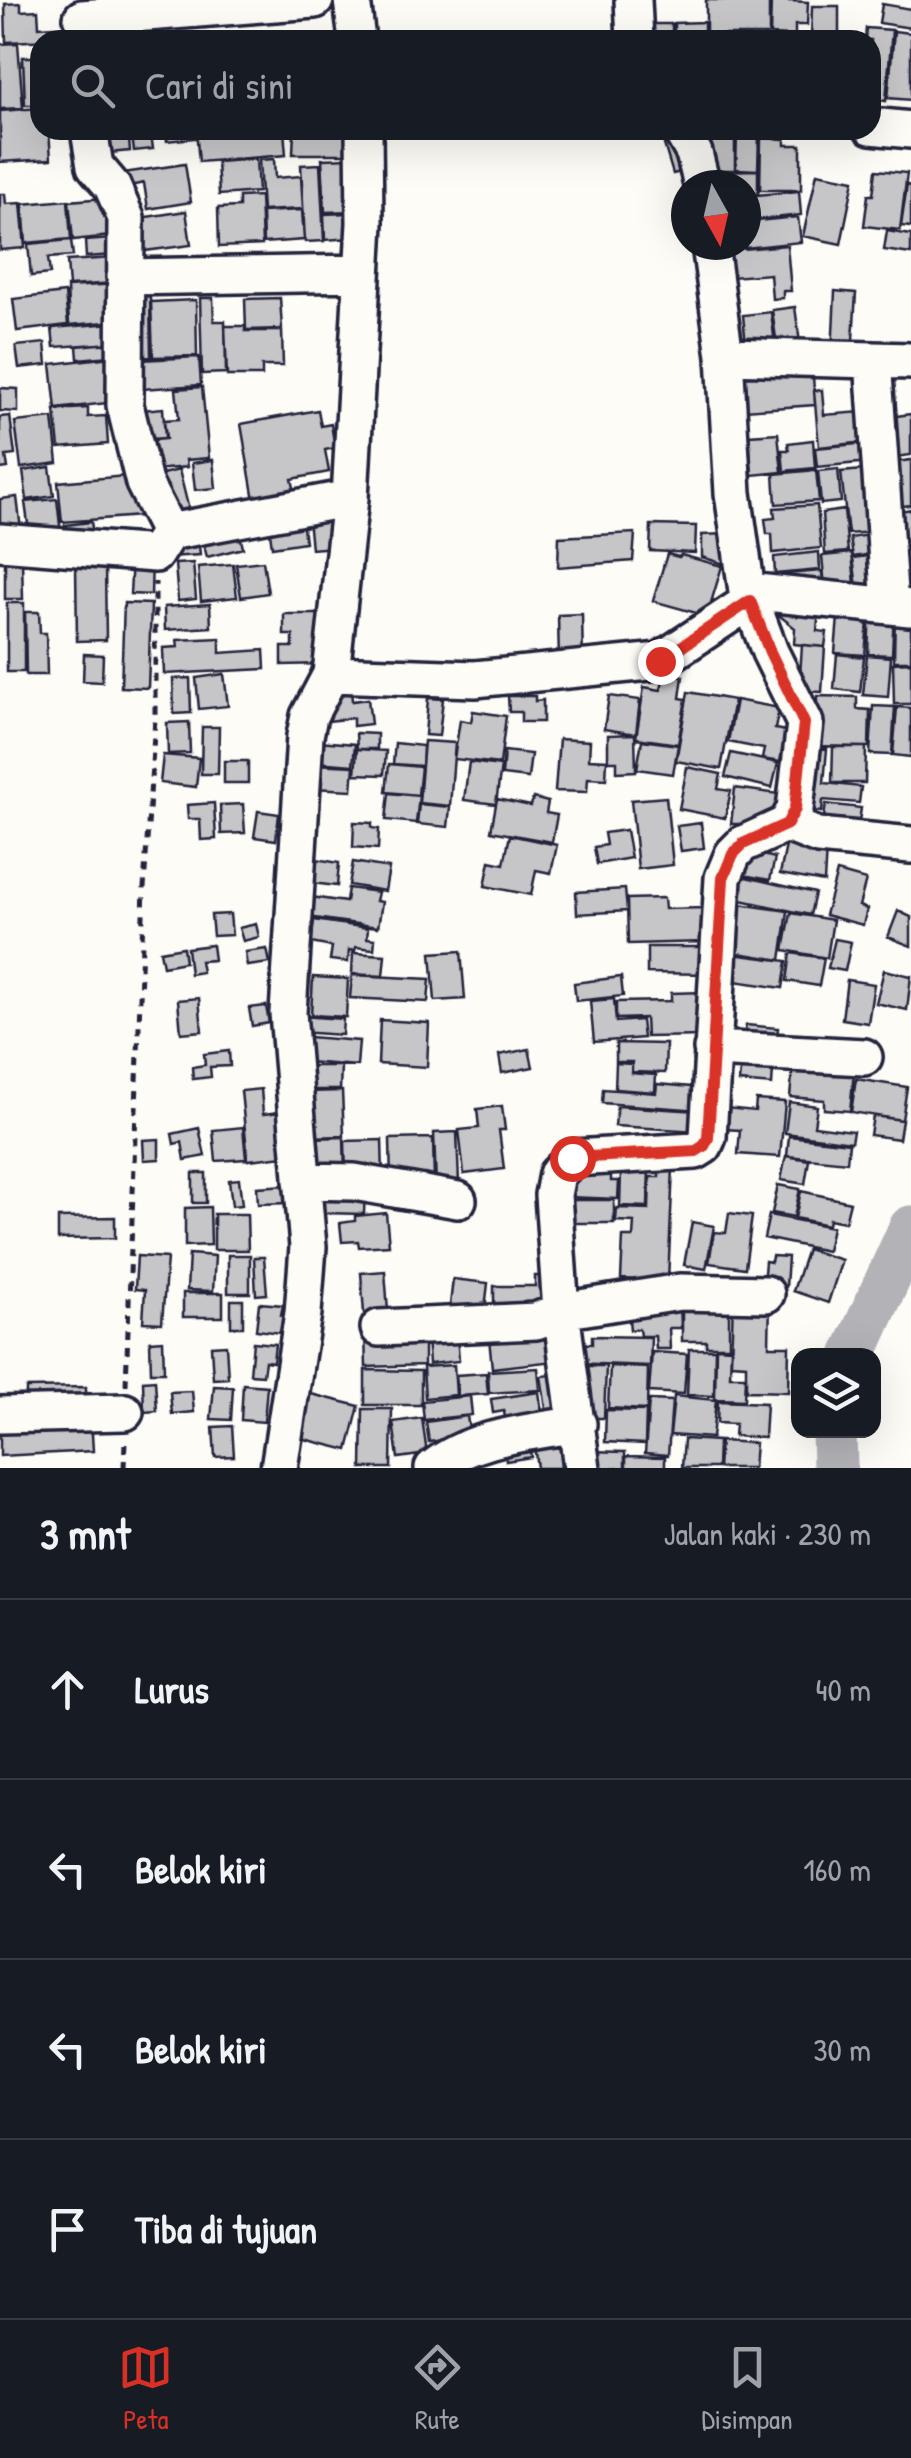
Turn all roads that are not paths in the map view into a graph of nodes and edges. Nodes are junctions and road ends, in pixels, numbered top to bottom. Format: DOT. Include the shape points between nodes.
graph roads {
  1 [pos="315,0"];
  2 [pos="352,0"];
  3 [pos="634,0"];
  4 [pos="83,19"];
  5 [pos="356,30"];
  6 [pos="635,30"];
  7 [pos="881,127"];
  8 [pos="911,130"];
  9 [pos="89,140"];
  10 [pos="364,140"];
  11 [pos="687,140"];
  12 [pos="698,170"];
  13 [pos="712,260"];
  14 [pos="362,273"];
  15 [pos="125,277"];
  16 [pos="724,356"];
  17 [pos="873,360"];
  18 [pos="911,361"];
  19 [pos="350,498"];
  20 [pos="0,542"];
  21 [pos="162,543"];
  22 [pos="748,596"];
  23 [pos="901,607"];
  24 [pos="331,674"];
  25 [pos="787,824"];
  26 [pos="911,846"];
  27 [pos="712,1049"];
  28 [pos="864,1058"];
  29 [pos="302,1181"];
  30 [pos="458,1200"];
  31 [pos="766,1294"];
  32 [pos="562,1311"];
  33 [pos="379,1328"];
  34 [pos="125,1412"];
  35 [pos="0,1415"];
  36 [pos="578,1424"];
  37 [pos="279,1468"];
  38 [pos="432,1468"];
  39 [pos="582,1468"];
  1 -- 4 [label="street"];
  2 -- 5 [label="street"];
  3 -- 6 [label="street"];
  7 -- 8 [label="street"];
  9 -- 15 [label="street" via="95,166 126,218"];
  10 -- 14 [label="street"];
  11 -- 12 [label="street"];
  13 -- 16 [label="street"];
  14 -- 15 [label="street"];
  14 -- 19 [label="street"];
  15 -- 21 [label="street" via="125,405"];
  16 -- 17 [label="street"];
  16 -- 22 [label="street"];
  17 -- 18 [label="street"];
  17 -- 23 [label="street"];
  19 -- 21 [label="street"];
  19 -- 24 [label="street"];
  20 -- 21 [label="street"];
  22 -- 23 [label="street"];
  22 -- 24 [label="street" via="660,661 475,678"];
  22 -- 25 [label="street" via="804,723 795,809"];
  24 -- 29 [label="street" via="305,736 288,1012"];
  25 -- 26 [label="street" via="818,836"];
  25 -- 27 [label="street" via="743,844 723,878"];
  27 -- 28 [label="street"];
  27 -- 32 [label="street" via="704,1146 572,1158 557,1174"];
  29 -- 30 [label="street" via="354,1182"];
  29 -- 37 [label="street" via="308,1247 303,1313"];
  31 -- 32 [label="street" via="680,1292"];
  32 -- 33 [label="street" via="504,1324"];
  32 -- 36 [label="street"];
  34 -- 35 [label="street"];
  36 -- 38 [label="street" via="486,1440"];
  36 -- 39 [label="street"];
}
